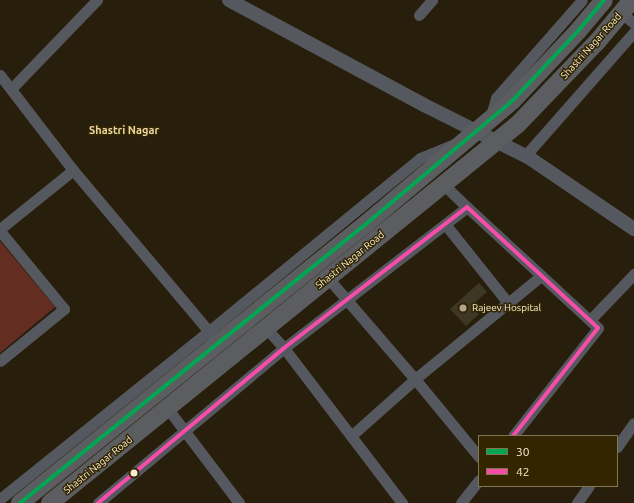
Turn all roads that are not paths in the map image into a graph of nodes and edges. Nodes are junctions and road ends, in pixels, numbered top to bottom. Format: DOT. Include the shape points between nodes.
graph roads {
  1 [pos="97,0"];
  2 [pos="229,0"];
  3 [pos="432,0"];
  4 [pos="582,0"];
  5 [pos="604,0"];
  6 [pos="629,12"];
  7 [pos="419,15"];
  8 [pos="634,32"];
  9 [pos="0,74"];
  10 [pos="11,89"];
  11 [pos="477,130"];
  12 [pos="497,141"];
  13 [pos="526,156"];
  14 [pos="73,170"];
  15 [pos="444,184"];
  16 [pos="467,207"];
  17 [pos="445,224"];
  18 [pos="634,229"];
  19 [pos="0,230"];
  20 [pos="634,274"];
  21 [pos="541,276"];
  22 [pos="328,278"];
  23 [pos="348,300"];
  24 [pos="508,303"];
  25 [pos="590,320"];
  26 [pos="266,328"];
  27 [pos="214,338"];
  28 [pos="284,348"];
  29 [pos="0,361"];
  30 [pos="415,379"];
  31 [pos="168,409"];
  32 [pos="634,422"];
  33 [pos="184,433"];
  34 [pos="514,435"];
  35 [pos="351,436"];
  36 [pos="618,446"];
  37 [pos="478,456"];
  38 [pos="478,481"];
  39 [pos="43,484"];
  40 [pos="588,487"];
  41 [pos="0,499"];
  42 [pos="55,502"];
  43 [pos="20,503"];
  44 [pos="98,503"];
  45 [pos="239,503"];
  46 [pos="402,503"];
  47 [pos="461,503"];
  48 [pos="577,503"];
  1 -- 10 [label="street"];
  2 -- 11 [label="street" via="424,105"];
  3 -- 7 [label="street"];
  4 -- 11 [label="street" via="496,98"];
  5 -- 11 [label="highway" via="513,100"];
  6 -- 12 [label="highway, Shastri Nagar Road"];
  8 -- 13 [label="street"];
  9 -- 10 [label="street"];
  10 -- 14 [label="street"];
  11 -- 12 [label="street"];
  11 -- 27 [label="highway"];
  12 -- 13 [label="street"];
  12 -- 15 [label="highway, Shastri Nagar Road"];
  13 -- 18 [label="street"];
  14 -- 19 [label="street"];
  14 -- 27 [label="street"];
  15 -- 16 [label="street"];
  15 -- 22 [label="highway, Shastri Nagar Road"];
  16 -- 17 [label="street"];
  16 -- 21 [label="street"];
  17 -- 23 [label="street"];
  17 -- 24 [label="street"];
  19 -- 29 [label="street" via="64,309"];
  20 -- 25 [label="street"];
  21 -- 24 [label="street"];
  21 -- 25 [label="street"];
  22 -- 23 [label="street"];
  22 -- 26 [label="highway, Shastri Nagar Road"];
  23 -- 28 [label="street"];
  23 -- 30 [label="street"];
  24 -- 30 [label="street"];
  25 -- 34 [label="street" via="598,328"];
  26 -- 28 [label="street"];
  26 -- 31 [label="highway, Shastri Nagar Road"];
  27 -- 39 [label="highway"];
  27 -- 41 [label="street"];
  28 -- 33 [label="street"];
  28 -- 35 [label="street"];
  30 -- 35 [label="street"];
  30 -- 37 [label="street"];
  31 -- 33 [label="street"];
  31 -- 42 [label="highway, Shastri Nagar Road"];
  32 -- 36 [label="street"];
  33 -- 44 [label="street"];
  33 -- 45 [label="street"];
  35 -- 46 [label="street"];
  38 -- 47 [label="street"];
  39 -- 42 [label="highway"];
  39 -- 43 [label="highway"];
  40 -- 48 [label="street"];
}
